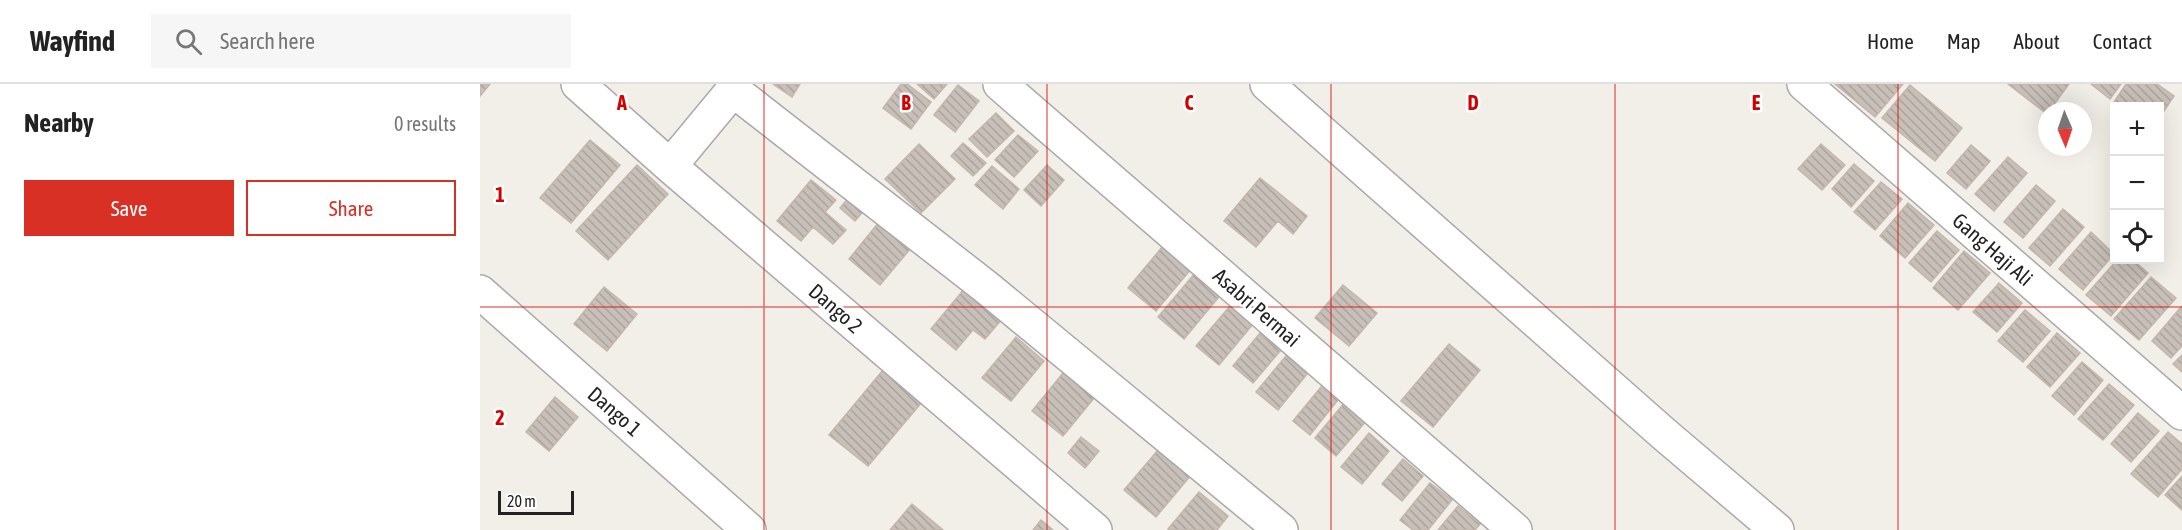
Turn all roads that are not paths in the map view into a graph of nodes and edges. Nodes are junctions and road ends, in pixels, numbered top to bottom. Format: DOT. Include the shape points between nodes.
graph roads {
  1 [pos="578,84"];
  2 [pos="1000,84"];
  3 [pos="1267,84"];
  4 [pos="1804,84"];
  5 [pos="730,87"];
  6 [pos="670,166"];
  7 [pos="480,292"];
  8 [pos="2182,413"];
  9 [pos="749,530"];
  10 [pos="1095,530"];
  11 [pos="1281,530"];
  12 [pos="1515,530"];
  13 [pos="1777,530"];
  1 -- 6 [label="street, Dango 2"];
  2 -- 12 [label="street, Asabri Permai"];
  3 -- 13 [label="street"];
  4 -- 8 [label="street, Gang Haji Ali"];
  5 -- 6 [label="street"];
  5 -- 11 [label="street" via="986,287"];
  6 -- 10 [label="street, Dango 2"];
  7 -- 9 [label="street, Dango 1"];
}
